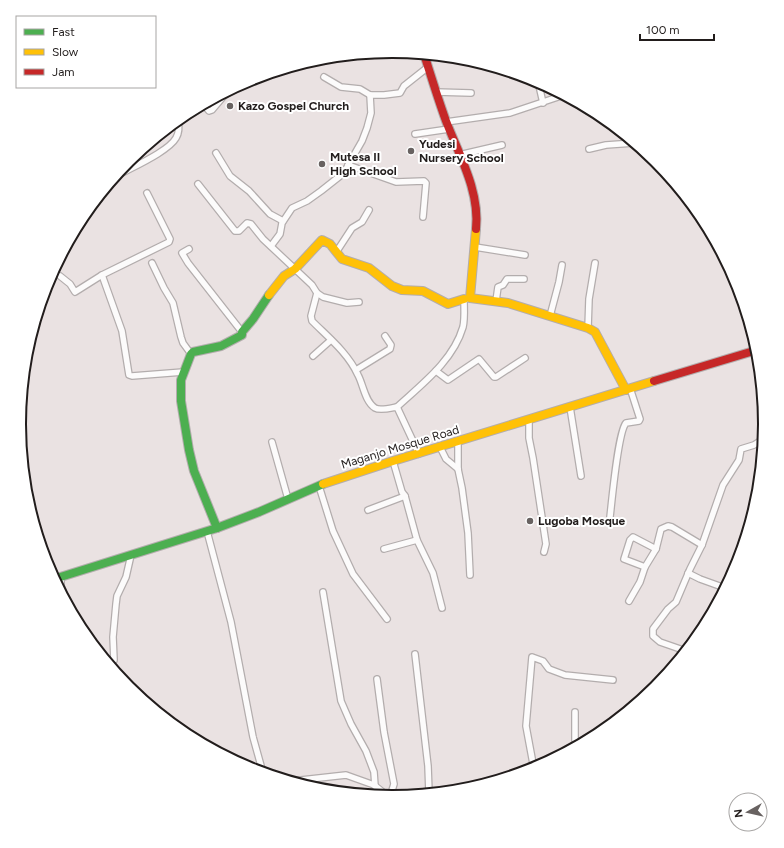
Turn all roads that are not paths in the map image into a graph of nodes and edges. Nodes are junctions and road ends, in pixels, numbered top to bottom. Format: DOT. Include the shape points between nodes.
graph roads {
  1 [pos="426,60"];
  2 [pos="428,67"];
  3 [pos="324,77"];
  4 [pos="540,90"];
  5 [pos="436,92"];
  6 [pos="471,93"];
  7 [pos="370,95"];
  8 [pos="557,98"];
  9 [pos="219,102"];
  10 [pos="543,103"];
  11 [pos="207,108"];
  12 [pos="448,126"];
  13 [pos="179,127"];
  14 [pos="415,134"];
  15 [pos="626,144"];
  16 [pos="502,145"];
  17 [pos="589,149"];
  18 [pos="216,154"];
  19 [pos="459,155"];
  20 [pos="348,165"];
  21 [pos="129,169"];
  22 [pos="198,184"];
  23 [pos="146,193"];
  24 [pos="369,210"];
  25 [pos="423,217"];
  26 [pos="283,220"];
  27 [pos="271,246"];
  28 [pos="475,247"];
  29 [pos="189,249"];
  30 [pos="337,251"];
  31 [pos="525,254"];
  32 [pos="152,263"];
  33 [pos="595,263"];
  34 [pos="562,265"];
  35 [pos="295,269"];
  36 [pos="102,275"];
  37 [pos="60,276"];
  38 [pos="524,279"];
  39 [pos="317,293"];
  40 [pos="467,298"];
  41 [pos="496,301"];
  42 [pos="358,302"];
  43 [pos="550,316"];
  44 [pos="588,328"];
  45 [pos="242,332"];
  46 [pos="385,336"];
  47 [pos="331,340"];
  48 [pos="751,352"];
  49 [pos="191,354"];
  50 [pos="313,356"];
  51 [pos="525,358"];
  52 [pos="356,370"];
  53 [pos="436,371"];
  54 [pos="183,372"];
  55 [pos="628,389"];
  56 [pos="396,407"];
  57 [pos="570,407"];
  58 [pos="529,419"];
  59 [pos="272,442"];
  60 [pos="458,442"];
  61 [pos="757,443"];
  62 [pos="440,447"];
  63 [pos="419,454"];
  64 [pos="393,461"];
  65 [pos="458,469"];
  66 [pos="581,476"];
  67 [pos="319,486"];
  68 [pos="405,496"];
  69 [pos="288,499"];
  70 [pos="368,510"];
  71 [pos="610,517"];
  72 [pos="217,528"];
  73 [pos="208,535"];
  74 [pos="418,540"];
  75 [pos="702,546"];
  76 [pos="384,549"];
  77 [pos="656,549"];
  78 [pos="544,552"];
  79 [pos="131,555"];
  80 [pos="645,567"];
  81 [pos="688,573"];
  82 [pos="470,575"];
  83 [pos="60,577"];
  84 [pos="720,586"];
  85 [pos="323,592"];
  86 [pos="629,602"];
  87 [pos="442,608"];
  88 [pos="387,619"];
  89 [pos="680,649"];
  90 [pos="415,654"];
  91 [pos="114,660"];
  92 [pos="377,679"];
  93 [pos="613,680"];
  94 [pos="575,712"];
  95 [pos="576,740"];
  96 [pos="533,762"];
  97 [pos="261,766"];
  98 [pos="307,780"];
  99 [pos="375,786"];
  100 [pos="429,788"];
  101 [pos="379,789"];
  102 [pos="392,790"];
  1 -- 2 [label="street"];
  2 -- 5 [label="street"];
  2 -- 7 [label="street" via="404,86 400,93"];
  3 -- 7 [label="street" via="340,86 360,89"];
  4 -- 10 [label="street"];
  5 -- 6 [label="street"];
  5 -- 12 [label="street"];
  7 -- 20 [label="street" via="371,113 367,128"];
  8 -- 10 [label="street"];
  9 -- 11 [label="street" via="212,110"];
  10 -- 12 [label="street" via="510,114"];
  12 -- 14 [label="street"];
  12 -- 19 [label="street"];
  13 -- 21 [label="street" via="177,137 172,144"];
  15 -- 17 [label="street"];
  16 -- 19 [label="street"];
  18 -- 26 [label="street" via="230,176 270,214"];
  19 -- 28 [label="street" via="476,210"];
  20 -- 25 [label="street" via="396,182 426,182"];
  20 -- 26 [label="street" via="340,176 325,188 292,208"];
  22 -- 27 [label="street" via="235,231 249,223"];
  23 -- 36 [label="street" via="170,239 169,242"];
  24 -- 30 [label="street" via="362,222 352,228"];
  26 -- 27 [label="street" via="280,234"];
  27 -- 35 [label="street"];
  28 -- 31 [label="street"];
  28 -- 40 [label="street"];
  29 -- 45 [label="street" via="182,253 188,263"];
  30 -- 35 [label="street" via="322,240"];
  30 -- 40 [label="street" via="341,258 370,268 396,289 421,290 448,304"];
  32 -- 49 [label="street" via="173,303 183,343"];
  33 -- 44 [label="street" via="589,299"];
  34 -- 43 [label="street"];
  35 -- 39 [label="street"];
  35 -- 45 [label="street" via="284,276 272,290"];
  36 -- 37 [label="street" via="75,292"];
  36 -- 54 [label="street" via="122,331 129,375"];
  38 -- 41 [label="street" via="507,279 498,287"];
  39 -- 42 [label="street" via="347,303"];
  39 -- 47 [label="street" via="311,319"];
  40 -- 41 [label="street"];
  40 -- 53 [label="street" via="463,326 456,347"];
  41 -- 43 [label="street"];
  43 -- 44 [label="street"];
  44 -- 55 [label="street" via="594,332"];
  45 -- 49 [label="street" via="238,338 222,346 197,350"];
  46 -- 52 [label="street" via="391,345 390,348"];
  47 -- 50 [label="street"];
  47 -- 52 [label="street"];
  48 -- 55 [label="street, Maganjo Mosque Road"];
  49 -- 54 [label="street"];
  51 -- 53 [label="street" via="496,377 479,359 448,380"];
  52 -- 56 [label="street" via="371,405 377,409"];
  53 -- 56 [label="street"];
  54 -- 72 [label="street" via="180,388 189,450 201,490"];
  55 -- 57 [label="street, Maganjo Mosque Road"];
  55 -- 71 [label="street" via="640,419 626,423 624,427 617,455"];
  56 -- 63 [label="street"];
  57 -- 58 [label="street, Maganjo Mosque Road"];
  57 -- 66 [label="street"];
  58 -- 60 [label="street, Maganjo Mosque Road"];
  58 -- 78 [label="street" via="529,438 546,544"];
  59 -- 69 [label="street"];
  60 -- 62 [label="street, Maganjo Mosque Road"];
  60 -- 65 [label="street"];
  61 -- 75 [label="street" via="741,449 739,460 722,485"];
  62 -- 63 [label="street, Maganjo Mosque Road"];
  62 -- 65 [label="street" via="446,459"];
  63 -- 64 [label="street, Maganjo Mosque Road"];
  64 -- 67 [label="street, Maganjo Mosque Road"];
  64 -- 68 [label="street"];
  65 -- 82 [label="street" via="468,533"];
  67 -- 69 [label="street, Maganjo Mosque Road"];
  67 -- 88 [label="street" via="333,531 353,574"];
  68 -- 70 [label="street"];
  68 -- 74 [label="street"];
  69 -- 72 [label="street, Maganjo Mosque Road"];
  72 -- 79 [label="street, Maganjo Mosque Road"];
  73 -- 97 [label="street" via="231,622"];
  74 -- 76 [label="street"];
  74 -- 87 [label="street" via="434,573"];
  75 -- 77 [label="street" via="668,526 661,529"];
  75 -- 81 [label="street"];
  77 -- 80 [label="street"];
  77 -- 80 [label="street" via="633,537 630,540 624,559"];
  79 -- 83 [label="street, Maganjo Mosque Road"];
  79 -- 91 [label="street" via="126,577 117,596 113,637"];
  80 -- 86 [label="street"];
  81 -- 84 [label="street"];
  81 -- 89 [label="street" via="676,602 668,608 652,633 660,642"];
  85 -- 99 [label="street" via="341,701 366,751 374,772"];
  90 -- 100 [label="street"];
  92 -- 102 [label="street" via="394,784"];
  93 -- 96 [label="street" via="565,675 549,669 543,661 532,657 526,726"];
  94 -- 95 [label="street"];
  98 -- 99 [label="street" via="346,775"];
  99 -- 101 [label="street"];
}
